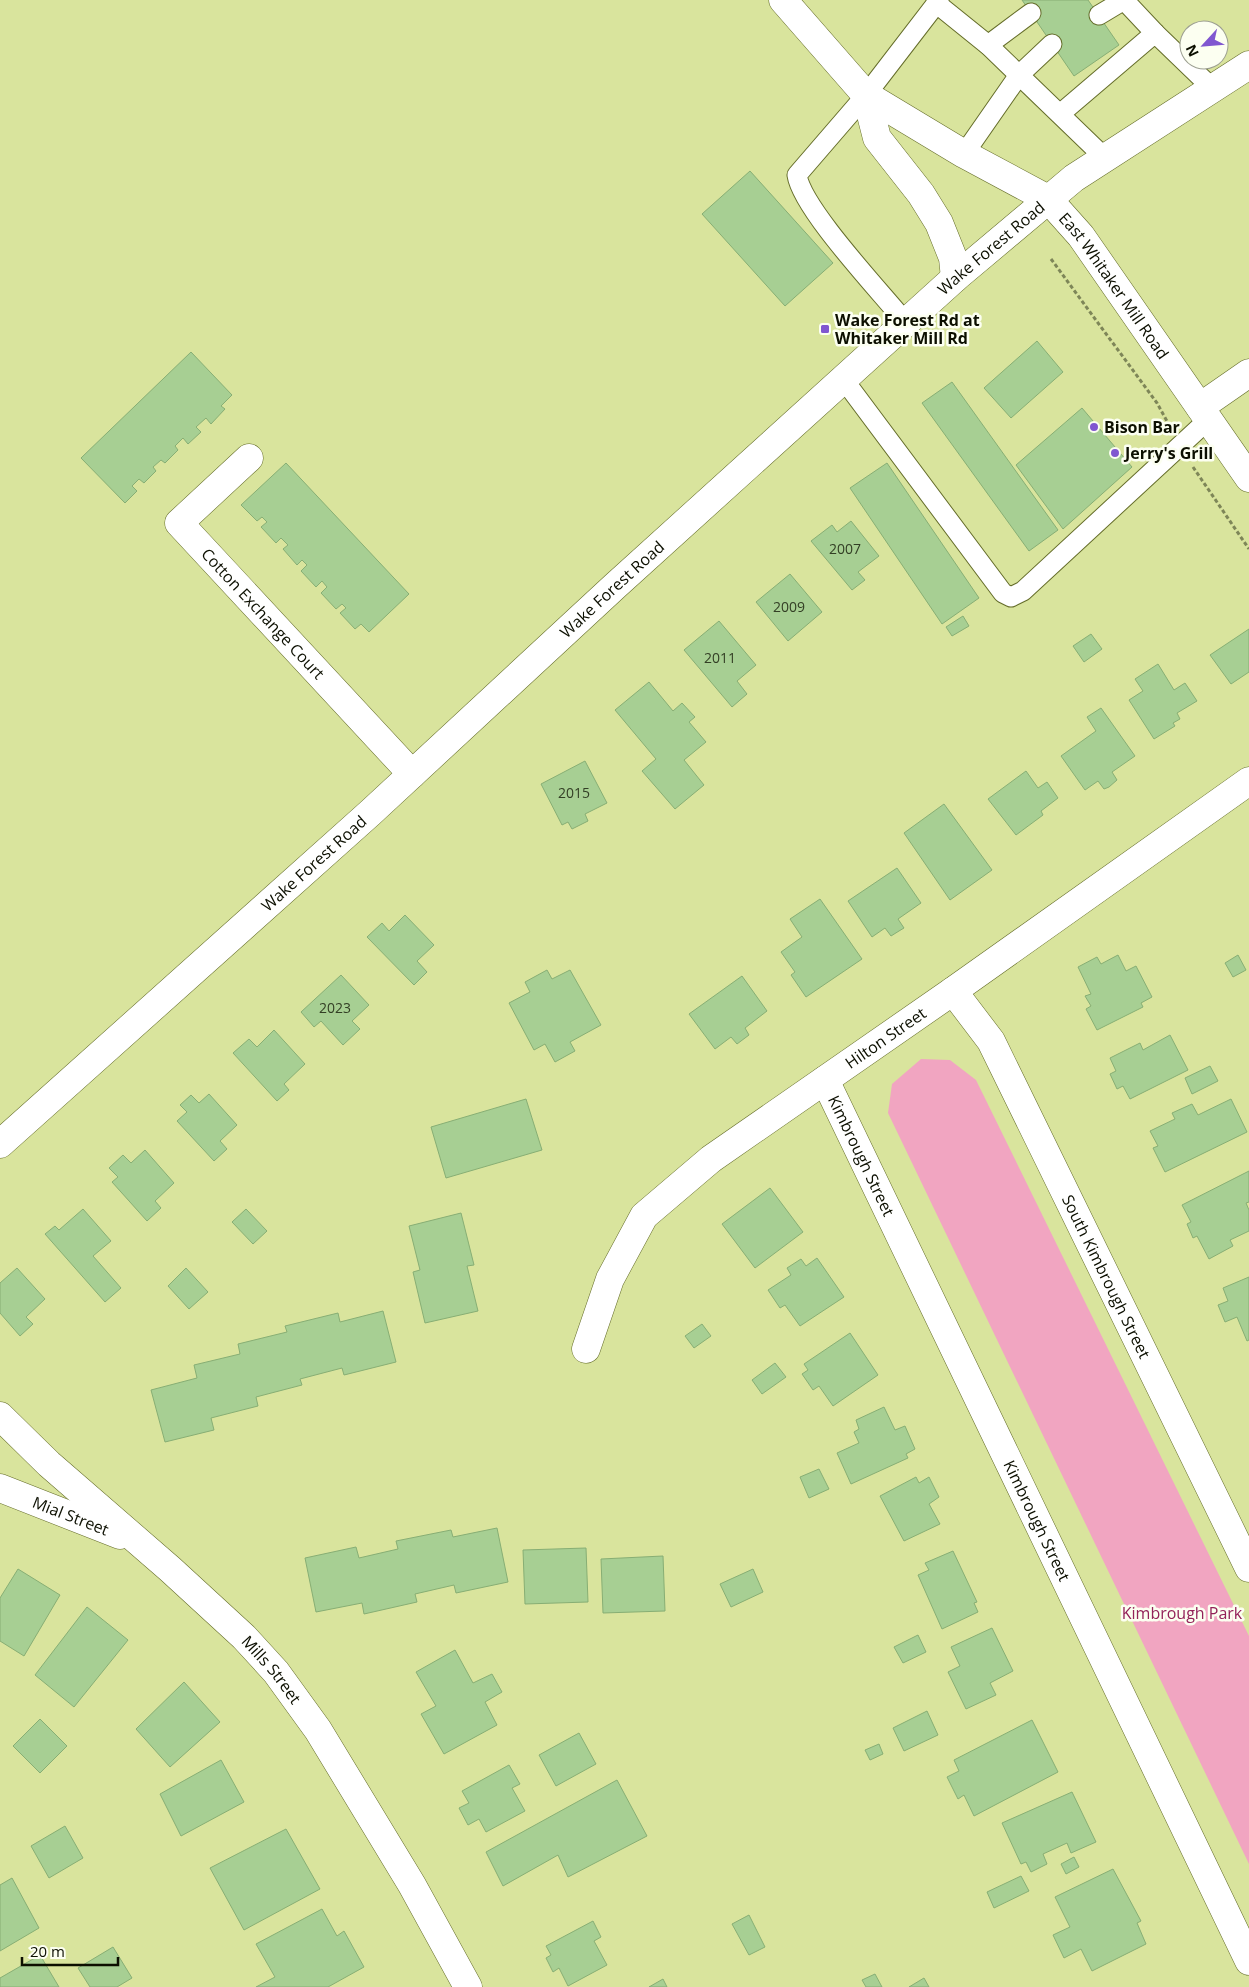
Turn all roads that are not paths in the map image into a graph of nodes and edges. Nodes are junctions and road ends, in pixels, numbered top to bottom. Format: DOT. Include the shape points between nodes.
graph roads {
  1 [pos="783,0"];
  2 [pos="1124,0"];
  3 [pos="937,1"];
  4 [pos="1031,13"];
  5 [pos="1099,15"];
  6 [pos="1156,33"];
  7 [pos="1052,44"];
  8 [pos="988,45"];
  9 [pos="1249,65"];
  10 [pos="1019,75"];
  11 [pos="1212,88"];
  12 [pos="866,94"];
  13 [pos="1060,114"];
  14 [pos="964,154"];
  15 [pos="1105,158"];
  16 [pos="1048,199"];
  17 [pos="955,278"];
  18 [pos="906,323"];
  19 [pos="1249,373"];
  20 [pos="844,380"];
  21 [pos="1205,413"];
  22 [pos="249,458"];
  23 [pos="1249,478"];
  24 [pos="412,774"];
  25 [pos="1249,781"];
  26 [pos="954,991"];
  27 [pos="824,1080"];
  28 [pos="0,1144"];
  29 [pos="586,1349"];
  30 [pos="0,1416"];
  31 [pos="0,1488"];
  32 [pos="141,1544"];
  33 [pos="1249,1568"];
  34 [pos="1249,1961"];
  35 [pos="468,1987"];
  1 -- 12 [label="street, East Whitaker Mill Road"];
  2 -- 5 [label="lane"];
  2 -- 6 [label="lane"];
  3 -- 8 [label="lane"];
  3 -- 12 [label="lane"];
  4 -- 8 [label="lane"];
  6 -- 11 [label="lane"];
  6 -- 13 [label="lane"];
  7 -- 10 [label="lane"];
  8 -- 10 [label="lane"];
  9 -- 11 [label="street, Wake Forest Road"];
  10 -- 13 [label="lane"];
  10 -- 14 [label="lane"];
  11 -- 15 [label="street, Wake Forest Road"];
  12 -- 14 [label="street, East Whitaker Mill Road"];
  12 -- 17 [label="street" via="877,138 939,223 952,258"];
  12 -- 18 [label="lane" via="797,175 798,184 814,211"];
  13 -- 15 [label="lane"];
  14 -- 16 [label="street, East Whitaker Mill Road"];
  15 -- 16 [label="street, Wake Forest Road"];
  16 -- 17 [label="street, Wake Forest Road"];
  16 -- 21 [label="street, East Whitaker Mill Road" via="1081,236"];
  17 -- 18 [label="street, Wake Forest Road"];
  18 -- 20 [label="street, Wake Forest Road"];
  19 -- 21 [label="street"];
  20 -- 21 [label="lane" via="1003,593 1011,597 1023,592 1181,446"];
  20 -- 24 [label="street, Wake Forest Road" via="622,579"];
  21 -- 23 [label="street, East Whitaker Mill Road"];
  22 -- 24 [label="street, Cotton Exchange Court" via="179,523"];
  24 -- 28 [label="street, Wake Forest Road"];
  25 -- 26 [label="street, Hilton Street"];
  26 -- 27 [label="street, Hilton Street"];
  26 -- 33 [label="street, South Kimbrough Street" via="991,1041"];
  27 -- 29 [label="street, Hilton Street" via="711,1159 644,1216 610,1279"];
  27 -- 34 [label="street, Kimbrough Street"];
  30 -- 32 [label="street, Mills Street" via="49,1464"];
  31 -- 32 [label="street, Mial Street"];
  32 -- 35 [label="street, Mills Street" via="244,1637 276,1672 318,1730 412,1885"];
}
